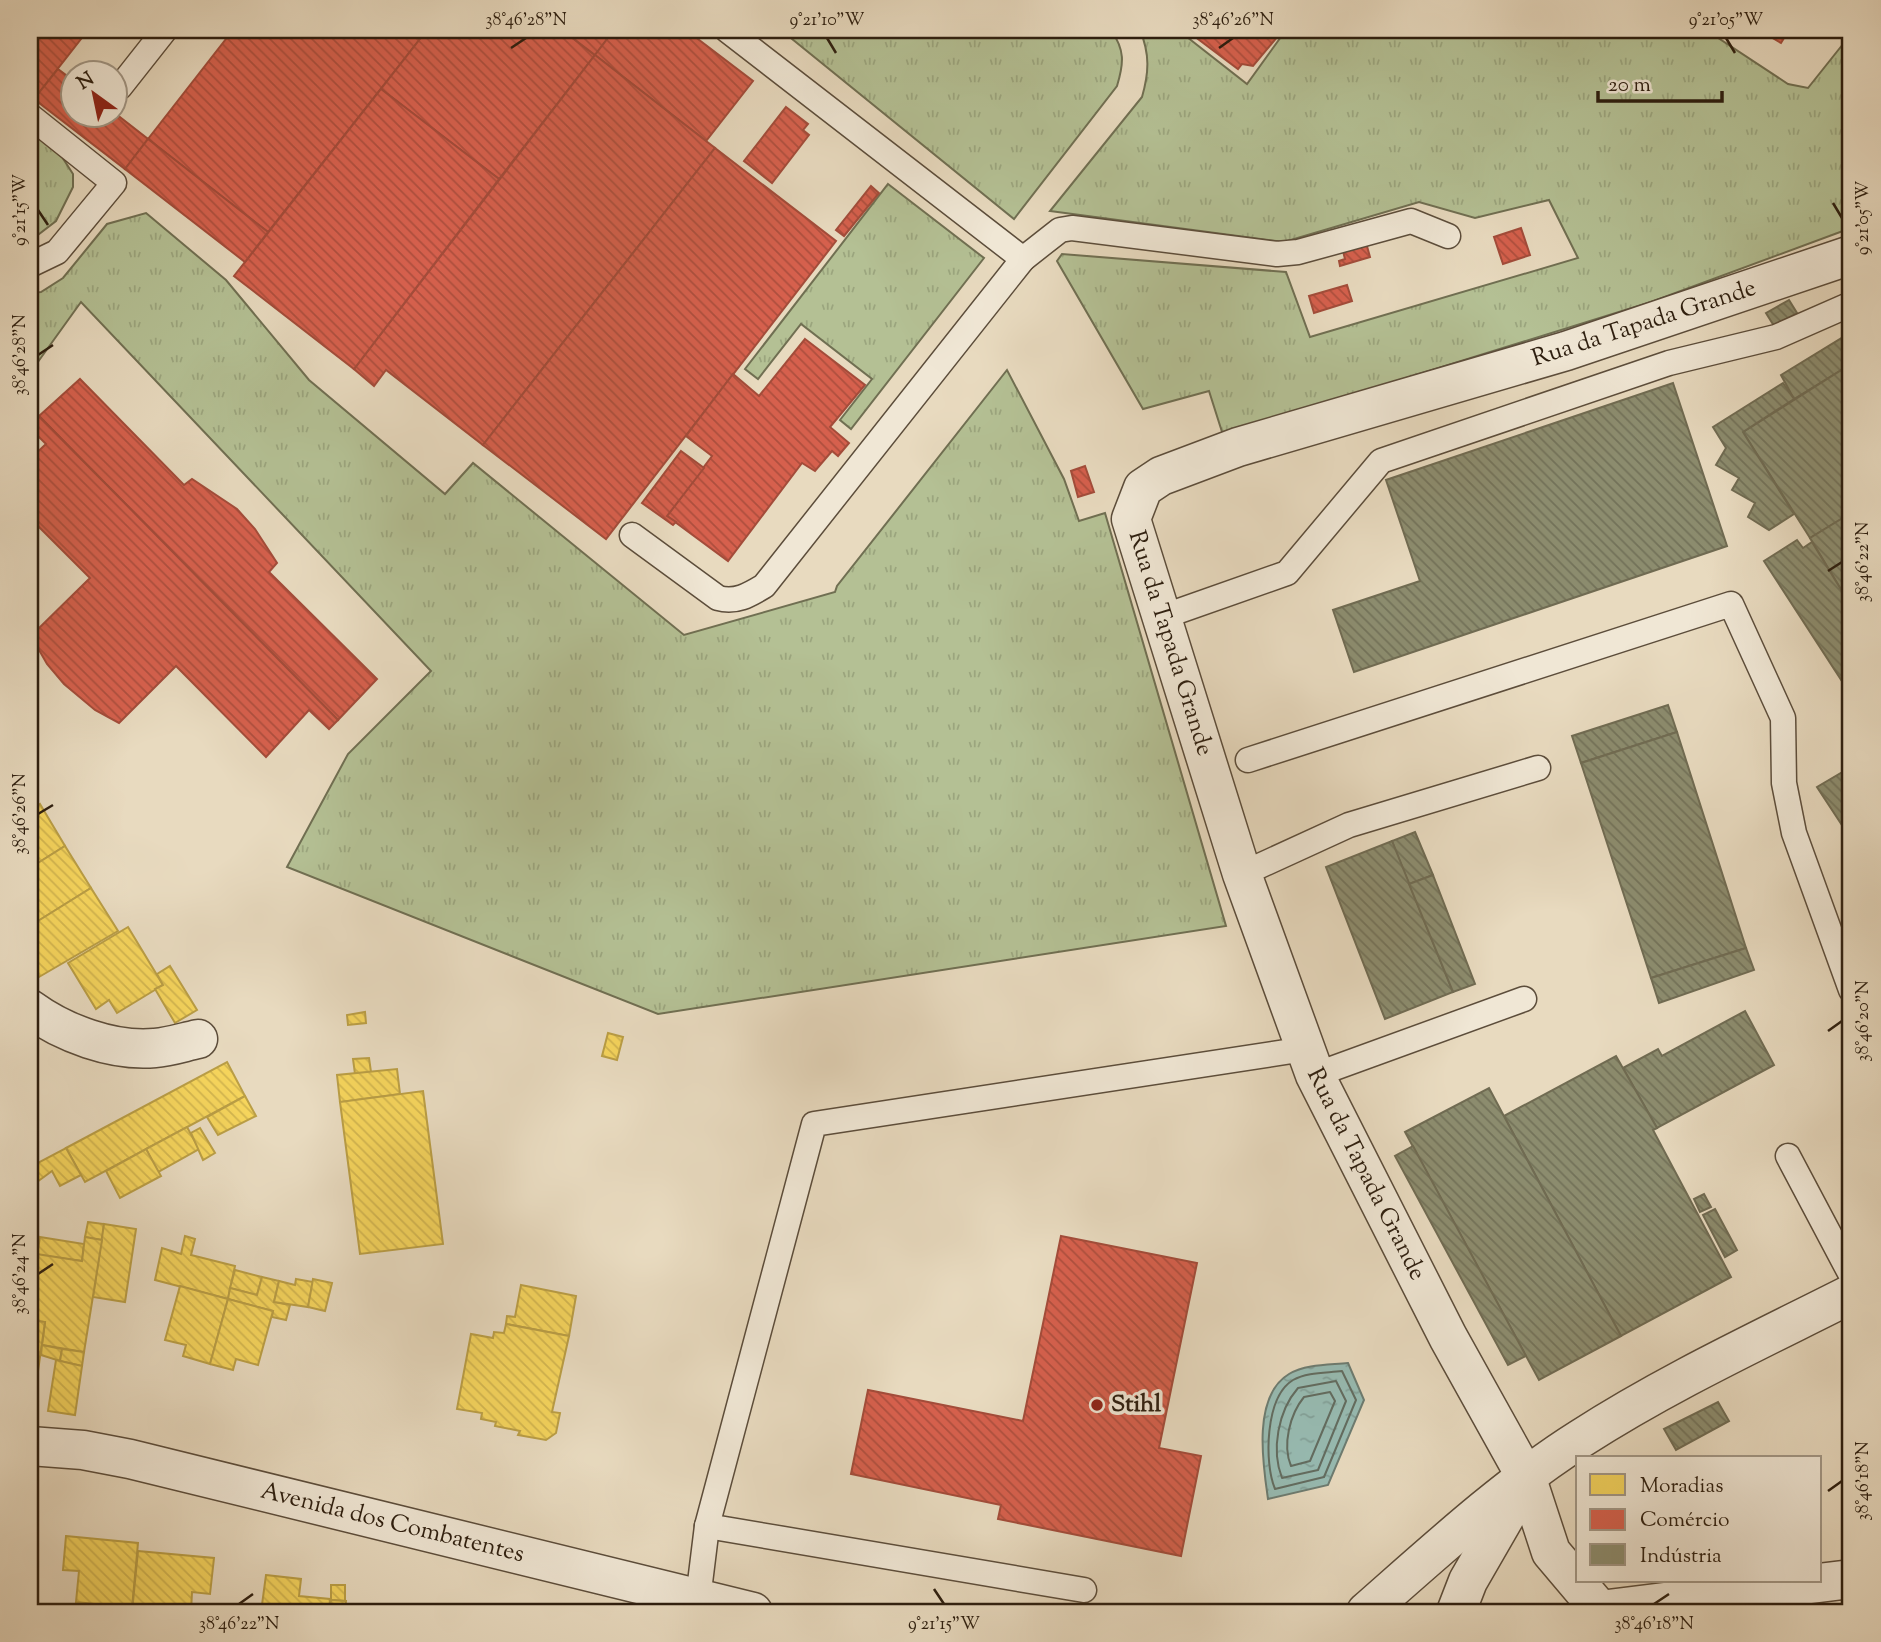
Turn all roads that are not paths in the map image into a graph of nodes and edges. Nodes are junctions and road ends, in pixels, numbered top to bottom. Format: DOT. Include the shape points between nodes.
graph roads {
  1 [pos="165,30"];
  2 [pos="727,30"];
  3 [pos="130,74"];
  4 [pos="30,116"];
  5 [pos="1448,236"];
  6 [pos="1851,255"];
  7 [pos="1023,259"];
  8 [pos="30,265"];
  9 [pos="1851,304"];
  10 [pos="632,535"];
  11 [pos="1162,617"];
  12 [pos="1248,760"];
  13 [pos="1538,768"];
  14 [pos="1242,874"];
  15 [pos="1851,990"];
  16 [pos="1524,999"];
  17 [pos="30,1009"];
  18 [pos="198,1039"];
  19 [pos="1310,1062"];
  20 [pos="1788,1156"];
  21 [pos="1851,1275"];
  22 [pos="1851,1294"];
  23 [pos="30,1447"];
  24 [pos="1527,1479"];
  25 [pos="707,1526"];
  26 [pos="1851,1579"];
  27 [pos="1576,1582"];
  28 [pos="1576,1582"];
  29 [pos="1084,1590"];
  30 [pos="698,1599"];
  31 [pos="1601,1611"];
  32 [pos="753,1612"];
  33 [pos="1366,1612"];
  34 [pos="1456,1612"];
  1 -- 3 [label="lane"];
  2 -- 7 [label="lane"];
  4 -- 8 [label="lane" via="114,183 57,252"];
  5 -- 7 [label="lane" via="1411,221 1277,254 1072,228 1060,230"];
  6 -- 11 [label="street, Rua da Tapada Grande" via="1566,351 1238,447 1161,476 1143,488 1130,519"];
  7 -- 10 [label="lane" via="764,586 729,601 718,598"];
  9 -- 11 [label="lane" via="1776,337 1669,363 1381,461 1287,573"];
  11 -- 14 [label="street, Rua da Tapada Grande"];
  12 -- 15 [label="lane" via="1731,604 1783,718 1784,783 1794,833"];
  13 -- 14 [label="lane" via="1349,825"];
  14 -- 19 [label="street, Rua da Tapada Grande"];
  16 -- 19 [label="lane"];
  17 -- 18 [label="street" via="45,1020 104,1043 154,1048"];
  19 -- 24 [label="street, Rua da Tapada Grande" via="1448,1338"];
  19 -- 25 [label="lane" via="814,1124"];
  20 -- 21 [label="lane"];
  22 -- 24 [label="street" via="1667,1386 1578,1440"];
  23 -- 30 [label="street, Avenida dos Combatentes" via="130,1459"];
  24 -- 27 [label="street, Rua da Tapada Grande" via="1551,1552"];
  24 -- 33 [label="street"];
  24 -- 34 [label="street" via="1468,1581"];
  25 -- 29 [label="lane"];
  25 -- 30 [label="lane"];
  26 -- 31 [label="street"];
  28 -- 31 [label="street, Rua da Tapada Grande"];
  30 -- 32 [label="street, Avenida dos Combatentes"];
}
